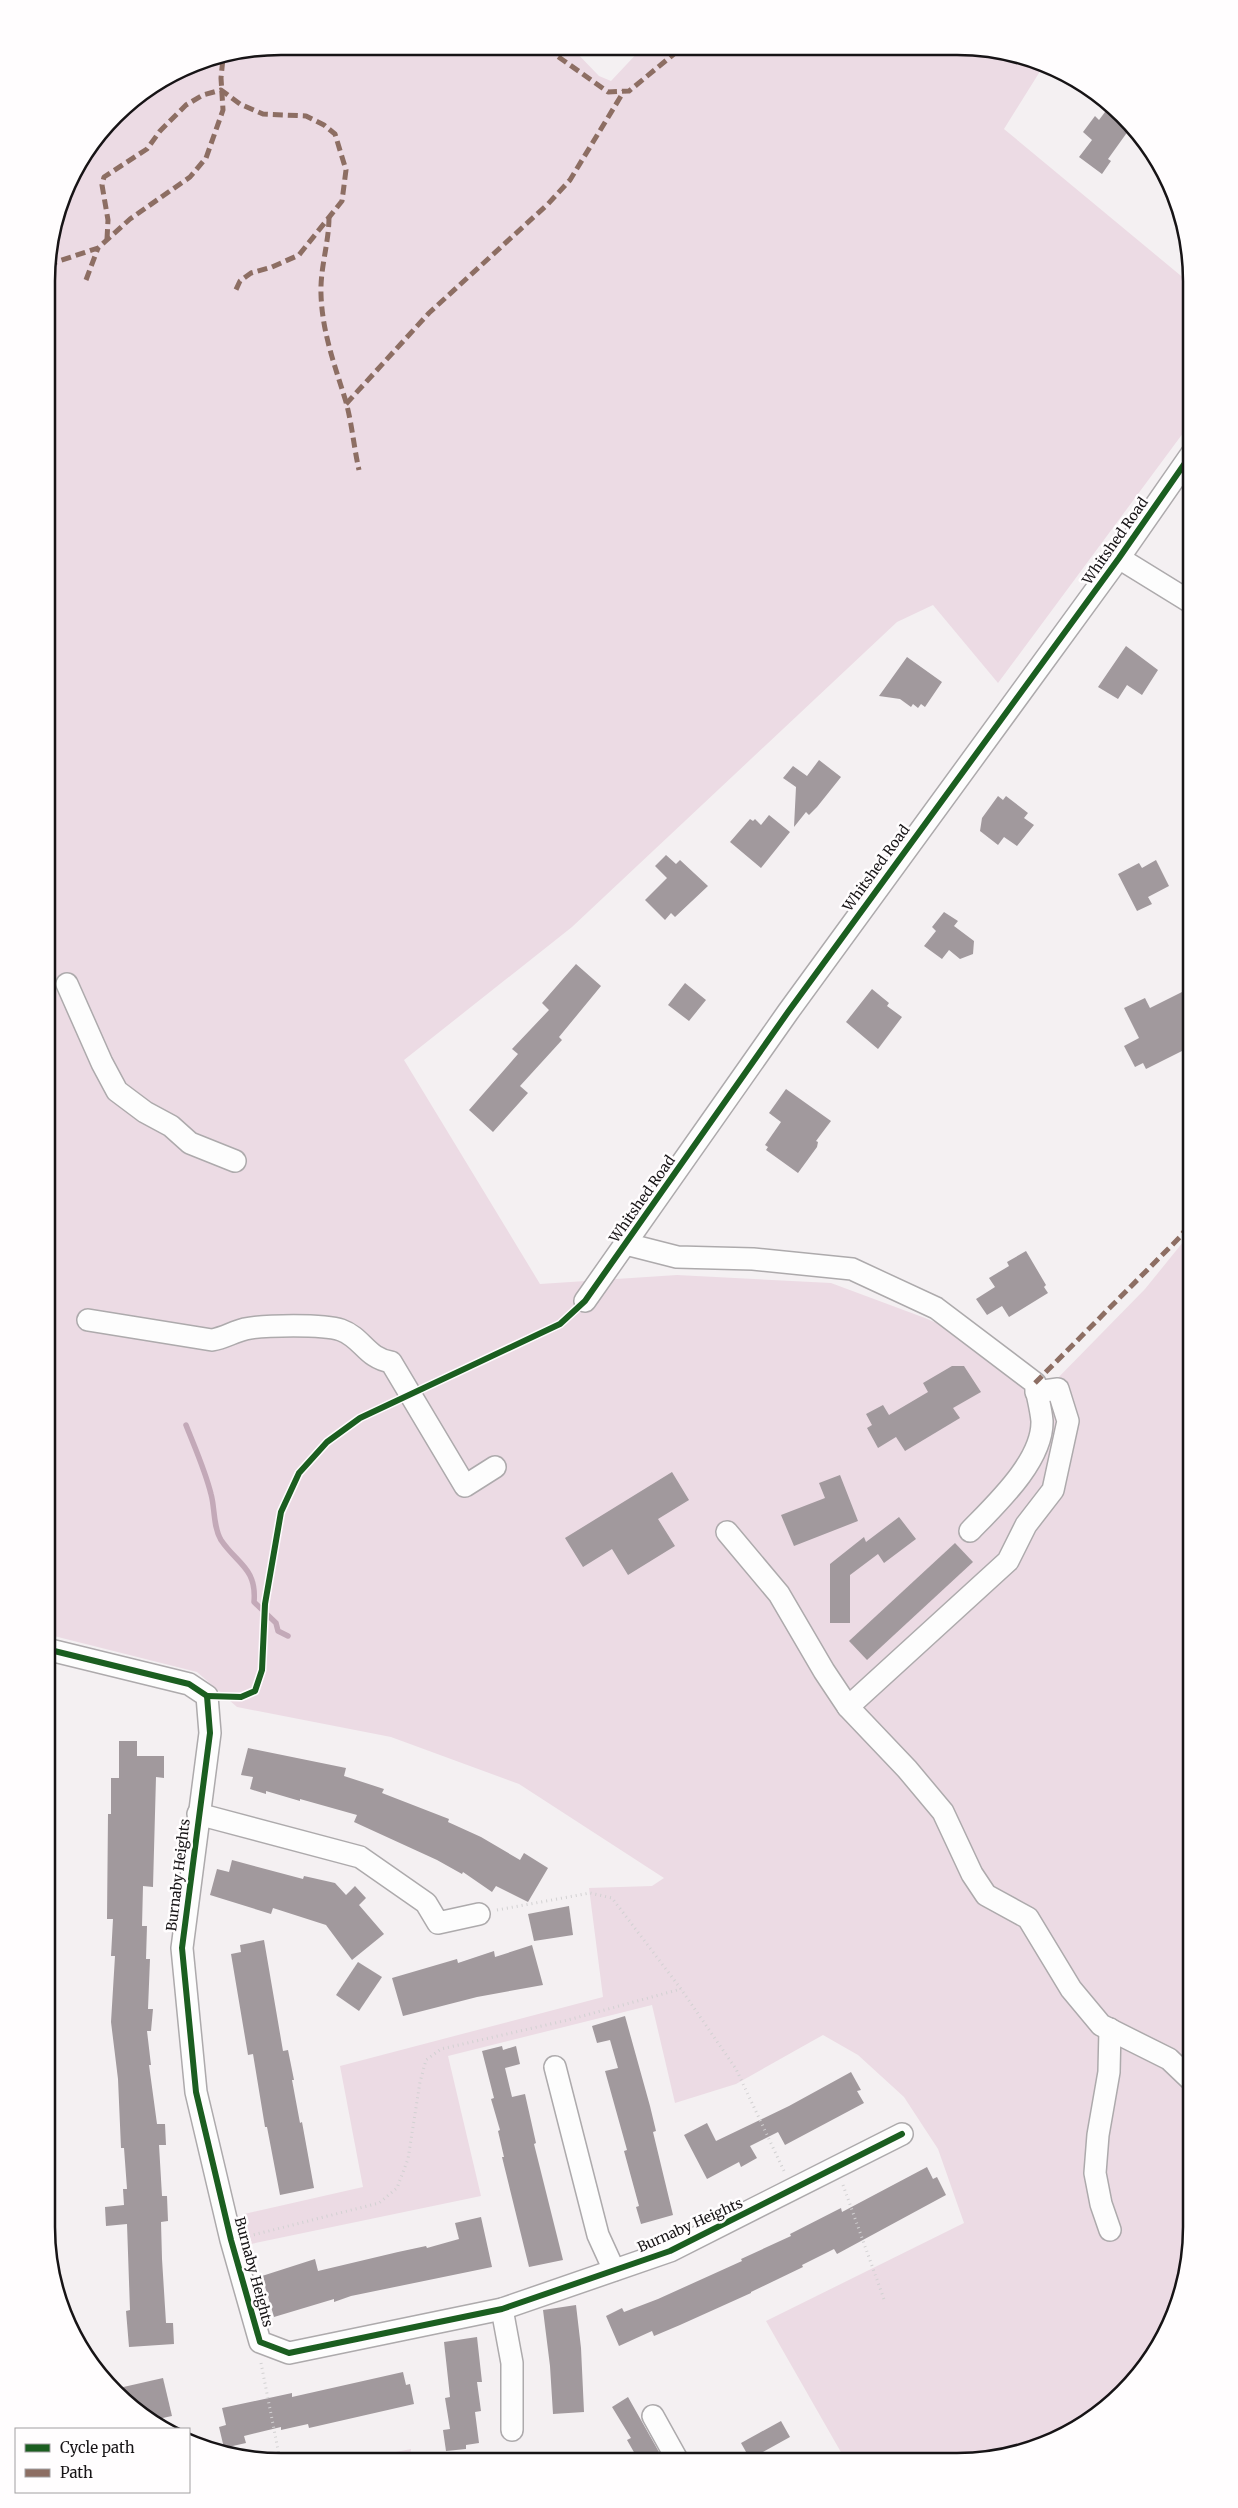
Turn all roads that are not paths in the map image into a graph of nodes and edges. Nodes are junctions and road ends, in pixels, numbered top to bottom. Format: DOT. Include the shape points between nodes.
graph roads {
  1 [pos="1183,466"];
  2 [pos="1119,558"];
  3 [pos="1183,597"];
  4 [pos="66,984"];
  5 [pos="235,1161"];
  6 [pos="626,1244"];
  7 [pos="585,1301"];
  8 [pos="88,1320"];
  9 [pos="1036,1387"];
  10 [pos="495,1467"];
  11 [pos="727,1532"];
  12 [pos="970,1532"];
  13 [pos="55,1651"];
  14 [pos="848,1707"];
  15 [pos="198,1814"];
  16 [pos="479,1914"];
  17 [pos="1110,2029"];
  18 [pos="555,2067"];
  19 [pos="1183,2072"];
  20 [pos="902,2134"];
  21 [pos="1110,2230"];
  22 [pos="614,2270"];
  23 [pos="502,2310"];
  24 [pos="652,2416"];
  25 [pos="512,2430"];
  26 [pos="673,2453"];
  1 -- 2 [label="street, Whitshed Road"];
  2 -- 3 [label="street"];
  2 -- 6 [label="street, Whitshed Road" via="828,957"];
  4 -- 5 [label="street" via="117,1091 171,1126 190,1143"];
  6 -- 7 [label="street, Whitshed Road"];
  6 -- 9 [label="street, Whitshed Road" via="678,1257 753,1259 852,1269 936,1308"];
  8 -- 10 [label="street" via="212,1340 245,1329 320,1325 340,1330 350,1334 379,1360 391,1362 465,1486"];
  9 -- 12 [label="street" via="1042,1422 1035,1450 1009,1490"];
  9 -- 14 [label="street" via="1058,1389 1068,1421 1053,1490 1026,1525 1008,1561"];
  11 -- 14 [label="street" via="779,1594"];
  13 -- 15 [label="street, Burnaby Heights" via="189,1684 207,1696 210,1733"];
  14 -- 17 [label="street" via="943,1812 972,1874 986,1895 1028,1918 1071,1989 1101,2025"];
  15 -- 16 [label="street, Burnaby Heights" via="360,1856 426,1903 438,1923"];
  15 -- 23 [label="street, Burnaby Heights" via="182,1948 196,2092 231,2240 260,2342 289,2353"];
  17 -- 19 [label="street" via="1169,2059"];
  17 -- 21 [label="street" via="1109,2072 1095,2173"];
  18 -- 22 [label="street" via="598,2235"];
  20 -- 22 [label="street, Burnaby Heights" via="670,2251"];
  22 -- 23 [label="street, Burnaby Heights"];
  23 -- 25 [label="street" via="512,2363"];
  24 -- 26 [label="street"];
}
